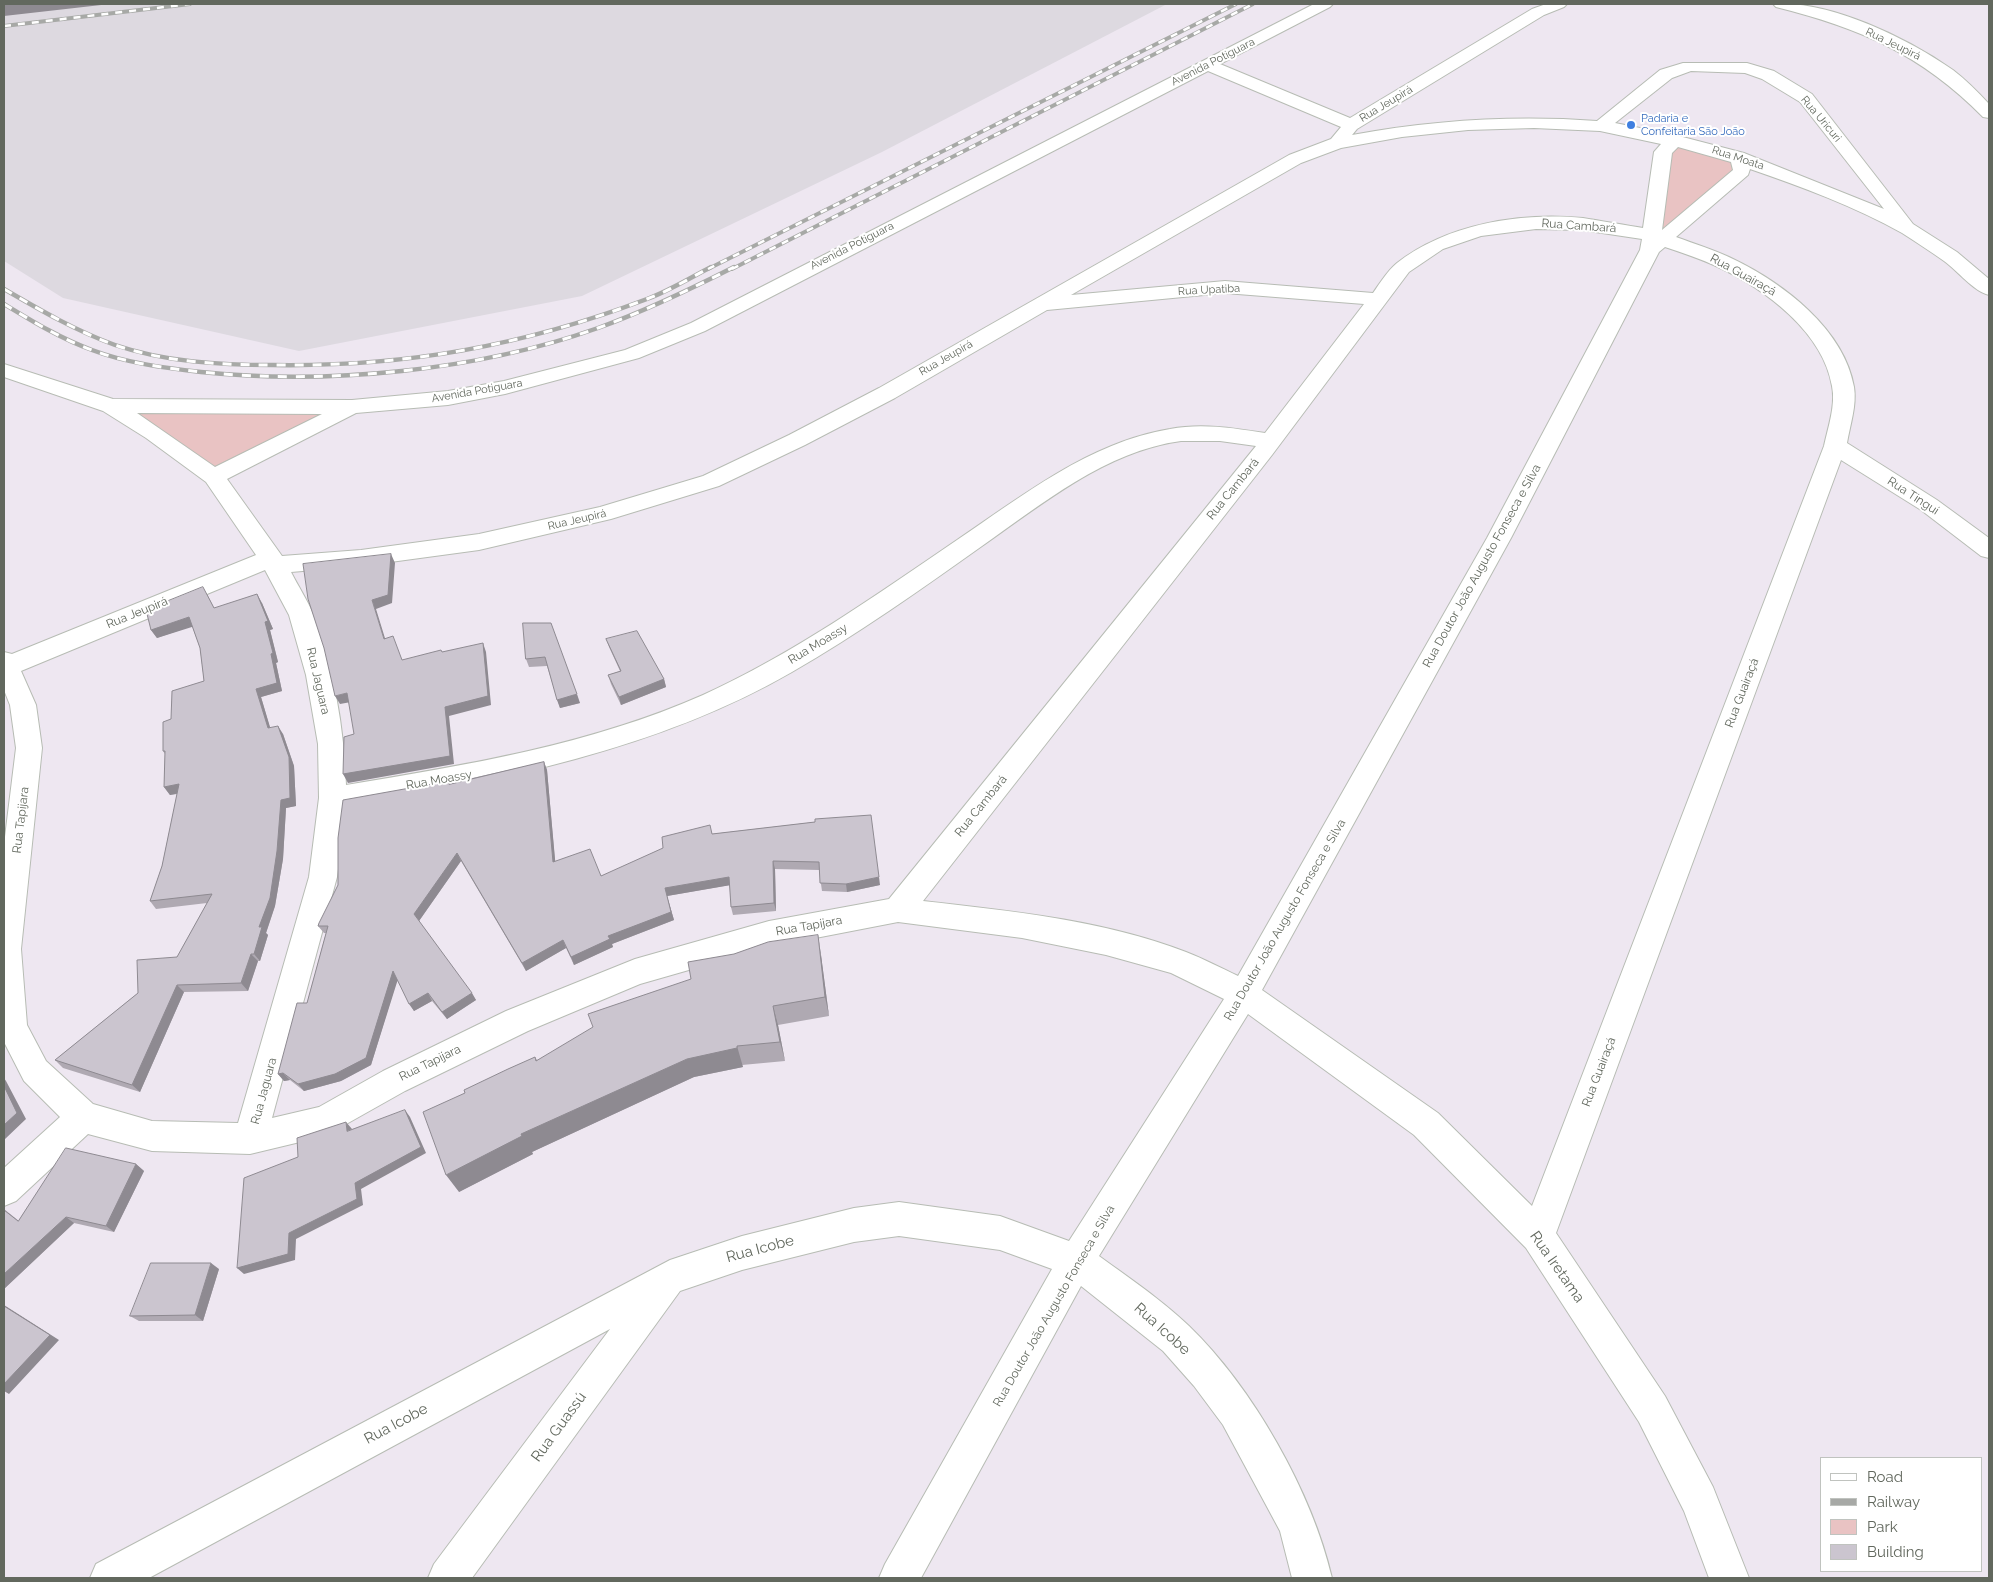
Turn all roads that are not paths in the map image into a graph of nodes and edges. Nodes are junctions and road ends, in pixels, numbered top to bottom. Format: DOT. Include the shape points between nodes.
graph roads {
  1 [pos="1325,4"];
  2 [pos="1559,4"];
  3 [pos="1781,4"];
  4 [pos="1208,65"];
  5 [pos="1989,113"];
  6 [pos="1351,125"];
  7 [pos="1601,126"];
  8 [pos="1676,140"];
  9 [pos="1337,143"];
  10 [pos="1738,157"];
  11 [pos="1907,226"];
  12 [pos="1655,241"];
  13 [pos="1989,289"];
  14 [pos="1379,299"];
  15 [pos="1039,304"];
  16 [pos="8,368"];
  17 [pos="111,406"];
  18 [pos="352,407"];
  19 [pos="1271,441"];
  20 [pos="1834,446"];
  21 [pos="214,477"];
  22 [pos="1989,550"];
  23 [pos="273,562"];
  24 [pos="5,665"];
  25 [pos="333,798"];
  26 [pos="898,910"];
  27 [pos="1244,994"];
  28 [pos="83,1116"];
  29 [pos="250,1139"];
  30 [pos="4,1190"];
  31 [pos="1538,1236"];
  32 [pos="1076,1261"];
  33 [pos="670,1276"];
  34 [pos="110,1578"];
  35 [pos="448,1578"];
  36 [pos="899,1578"];
  37 [pos="1312,1578"];
  38 [pos="1729,1578"];
  1 -- 4 [label="street, Avenida Potiguara"];
  2 -- 6 [label="street, Rua Jeupirá" via="1538,12"];
  3 -- 5 [label="street, Rua Jeupirá" via="1831,17 1914,54 1948,74"];
  4 -- 6 [label="street"];
  4 -- 18 [label="street, Avenida Potiguara" via="698,327 632,354 505,388 448,398"];
  6 -- 9 [label="street, Rua Jeupirá"];
  7 -- 8 [label="street, Rua Moata"];
  7 -- 9 [label="street, Rua Moata" via="1452,126"];
  7 -- 11 [label="street, Rua Uricuri" via="1666,74 1689,66 1746,68 1806,98"];
  8 -- 10 [label="street, Rua Moata"];
  8 -- 12 [label="street, Rua Doutor João Augusto Fonseca e Silva" via="1664,152"];
  9 -- 15 [label="street, Rua Jeupirá" via="1295,159"];
  10 -- 11 [label="street, Rua Moata"];
  10 -- 12 [label="street, Rua Doutor João Augusto Fonseca e Silva" via="1742,171"];
  11 -- 13 [label="street, Rua Moata" via="1964,265"];
  12 -- 14 [label="street, Rua Cambará" via="1602,226 1560,223 1536,223 1478,232 1436,245 1402,268"];
  12 -- 20 [label="street, Rua Guairaçá" via="1708,255 1742,271 1786,299 1812,324 1823,337 1843,386 1844,399"];
  12 -- 27 [label="street, Rua Doutor João Augusto Fonseca e Silva" via="1499,538"];
  14 -- 15 [label="street, Rua Upatiba" via="1225,287"];
  14 -- 19 [label="street, Rua Cambará"];
  15 -- 23 [label="street, Rua Jeupirá" via="887,392 711,481 602,514 479,542 361,558"];
  16 -- 17 [label="street, Rua Jaguara"];
  17 -- 18 [label="street, Avenida Potiguara"];
  17 -- 21 [label="street, Rua Jaguara"];
  18 -- 21 [label="street, Avenida Potiguara"];
  19 -- 25 [label="street, Rua Moassy" via="1218,433 1168,436 1108,455 1051,488 822,644 714,701 654,726 588,748 479,773"];
  19 -- 26 [label="street, Rua Cambará"];
  20 -- 22 [label="street, Rua Tingui" via="1929,505"];
  20 -- 31 [label="street, Rua Guairaçá"];
  21 -- 23 [label="street, Rua Jaguara"];
  23 -- 24 [label="street, Rua Jeupirá"];
  23 -- 25 [label="street, Rua Jaguara" via="301,615 319,676 330,744"];
  24 -- 28 [label="street, Rua Tapijara" via="23,705 29,748 6,950 12,1027 35,1071"];
  25 -- 29 [label="street, Rua Jaguara" via="323,877"];
  26 -- 27 [label="street, Rua Tapijara" via="1022,925 1106,942 1178,962"];
  26 -- 29 [label="street, Rua Tapijara" via="769,934 635,972 517,1021 394,1081 325,1121"];
  27 -- 31 [label="street, Rua Iretama" via="1426,1124"];
  27 -- 32 [label="street, Rua Doutor João Augusto Fonseca e Silva"];
  28 -- 29 [label="street, Rua Tapijara" via="152,1136"];
  28 -- 30 [label="street"];
  31 -- 38 [label="street, Rua Iretama" via="1652,1409 1699,1501"];
  32 -- 33 [label="street, Rua Icobe" via="1000,1233 899,1220 854,1225 742,1253"];
  32 -- 36 [label="street, Rua Doutor João Augusto Fonseca e Silva"];
  32 -- 37 [label="street, Rua Icobe" via="1176,1338 1207,1373 1236,1412 1272,1475 1298,1526"];
  33 -- 34 [label="street, Rua Icobe"];
  33 -- 35 [label="street, Rua Guassú"];
}
